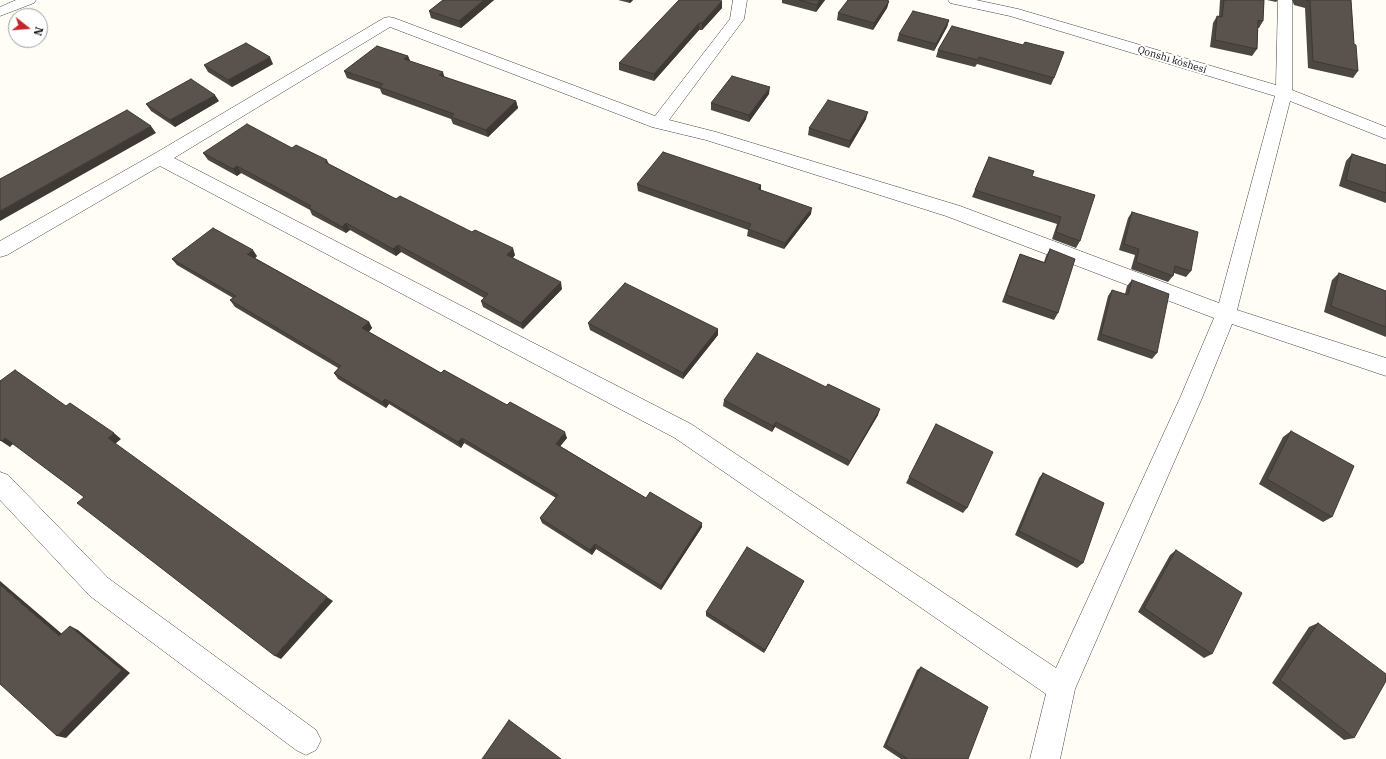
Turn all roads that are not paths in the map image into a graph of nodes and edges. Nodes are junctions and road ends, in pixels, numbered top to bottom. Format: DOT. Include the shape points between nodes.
graph roads {
  1 [pos="29,0"];
  2 [pos="740,0"];
  3 [pos="955,0"];
  4 [pos="1285,0"];
  5 [pos="1016,6"];
  6 [pos="0,12"];
  7 [pos="1284,93"];
  8 [pos="658,123"];
  9 [pos="1386,133"];
  10 [pos="160,158"];
  11 [pos="0,250"];
  12 [pos="1226,314"];
  13 [pos="1386,367"];
  14 [pos="0,483"];
  15 [pos="1061,688"];
  16 [pos="306,740"];
  17 [pos="1045,759"];
  1 -- 6 [label="street"];
  2 -- 8 [label="street" via="737,19"];
  3 -- 5 [label="street, Qonshı kóshesi"];
  4 -- 7 [label="street"];
  5 -- 7 [label="street, Qonshı kóshesi"];
  7 -- 9 [label="street, Qonshı kóshesi"];
  7 -- 12 [label="street"];
  8 -- 10 [label="street" via="389,21"];
  8 -- 12 [label="street" via="710,136 953,211"];
  10 -- 11 [label="street"];
  10 -- 15 [label="street" via="683,431"];
  12 -- 13 [label="street"];
  12 -- 15 [label="street"];
  14 -- 16 [label="street" via="99,587"];
  15 -- 17 [label="street"];
}
